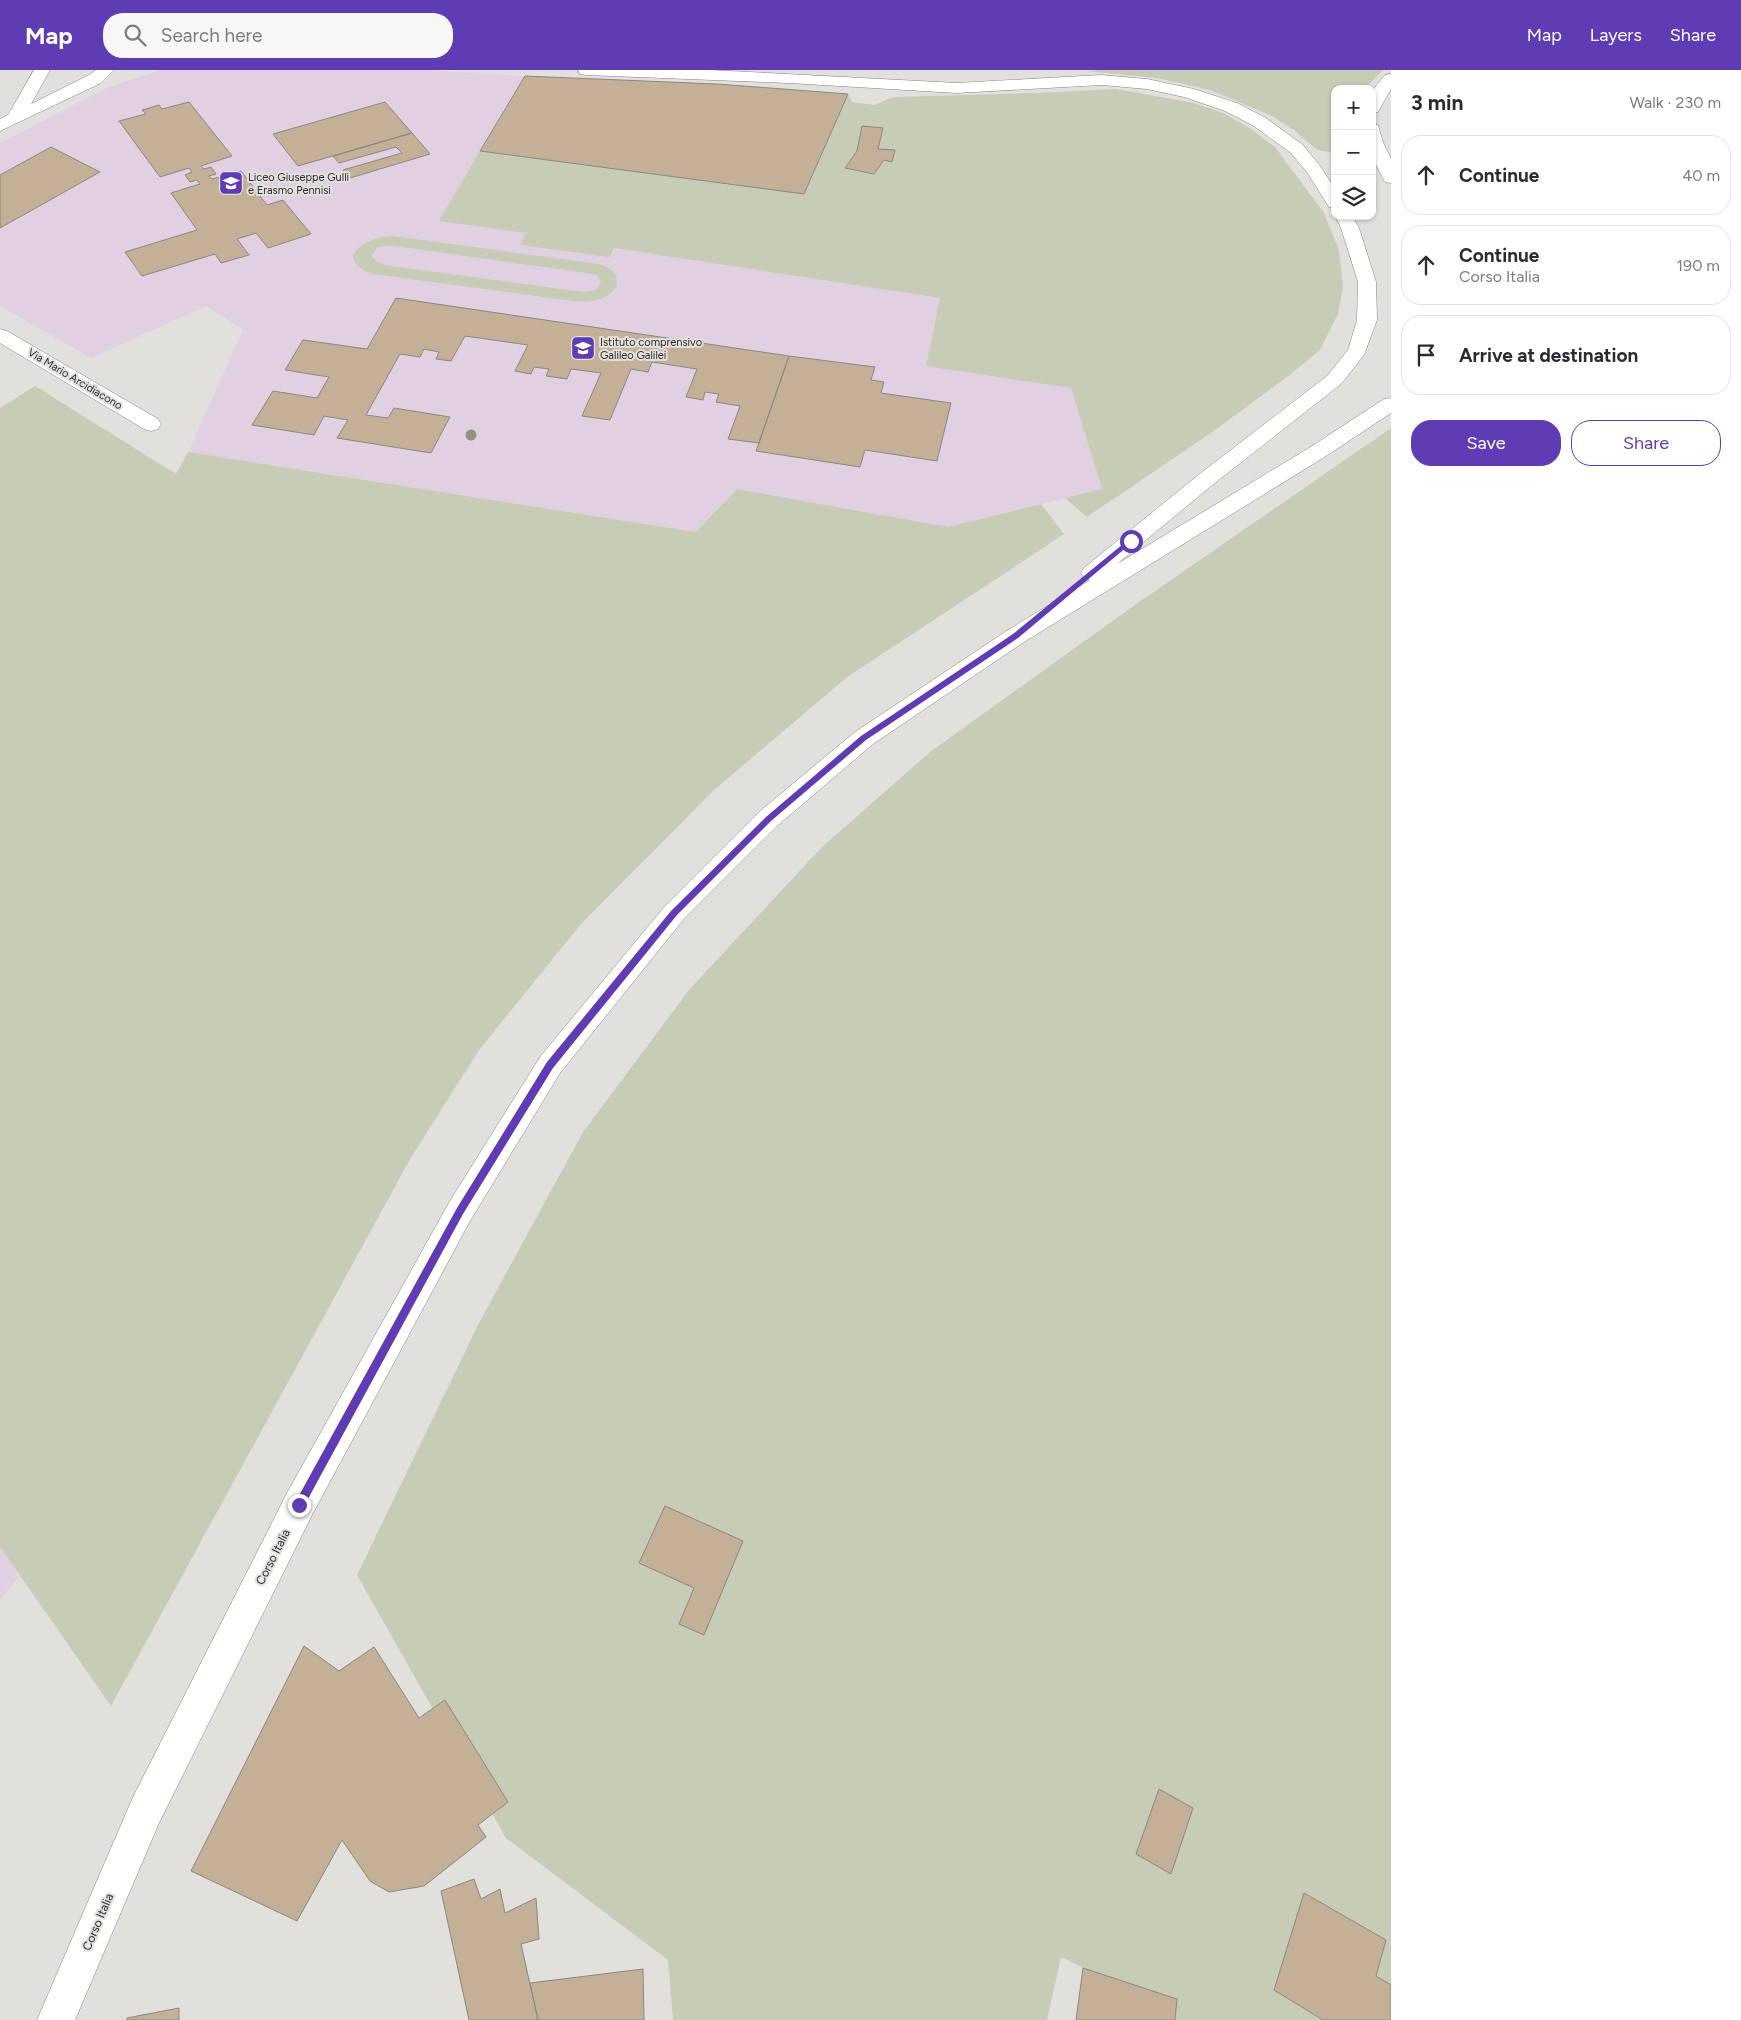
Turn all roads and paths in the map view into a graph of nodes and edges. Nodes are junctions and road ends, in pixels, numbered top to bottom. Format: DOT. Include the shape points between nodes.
graph roads {
  1 [pos="42,70"];
  2 [pos="106,70"];
  3 [pos="586,70"];
  4 [pos="1005,70"];
  5 [pos="792,79"];
  6 [pos="1391,79"];
  7 [pos="1376,99"];
  8 [pos="8,122"];
  9 [pos="1372,130"];
  10 [pos="1391,178"];
  11 [pos="1331,196"];
  12 [pos="1345,220"];
  13 [pos="0,335"];
  14 [pos="1391,404"];
  15 [pos="151,424"];
  16 [pos="1016,636"];
  17 [pos="56,2020"];
  1 -- 8 [label="street"];
  2 -- 8 [label="street" via="95,79"];
  3 -- 5 [label="street"];
  4 -- 5 [label="street" via="886,80"];
  5 -- 11 [label="street" via="957,88 1101,80 1146,84 1188,93 1231,107 1260,122 1296,148"];
  6 -- 7 [label="street"];
  9 -- 10 [label="street" via="1374,142"];
  12 -- 16 [label="street" via="1367,282 1367,320 1357,351 1334,380 1204,481"];
  13 -- 15 [label="street, Via Mario Arcidiacono"];
  14 -- 16 [label="street"];
  16 -- 17 [label="street, Corso Italia" via="864,738 768,819 674,913 550,1065 460,1211 299,1505 146,1810"];
}
